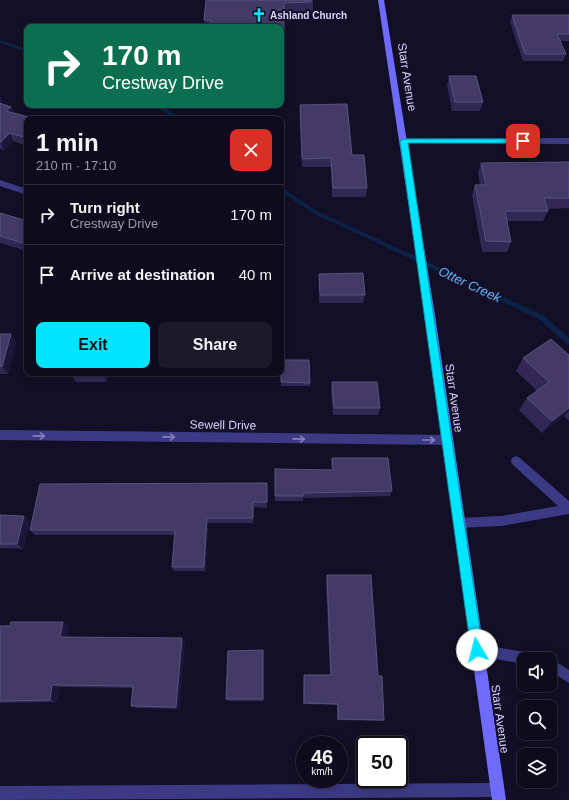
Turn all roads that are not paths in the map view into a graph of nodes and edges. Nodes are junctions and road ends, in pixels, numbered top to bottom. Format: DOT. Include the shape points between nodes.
graph roads {
  1 [pos="381,0"];
  2 [pos="404,141"];
  3 [pos="569,141"];
  4 [pos="0,183"];
  5 [pos="24,191"];
  6 [pos="0,435"];
  7 [pos="447,440"];
  8 [pos="516,461"];
  9 [pos="569,509"];
  10 [pos="459,523"];
  11 [pos="477,650"];
  12 [pos="517,657"];
  13 [pos="557,669"];
  14 [pos="569,677"];
  15 [pos="0,793"];
  16 [pos="498,795"];
  1 -- 2 [label="main road, Starr Avenue"];
  2 -- 3 [label="street"];
  2 -- 7 [label="main road, Starr Avenue"];
  4 -- 5 [label="street"];
  6 -- 7 [label="street, Sewell Drive, one-way"];
  7 -- 10 [label="main road, Starr Avenue"];
  8 -- 9 [label="street"];
  9 -- 10 [label="street" via="501,521"];
  10 -- 11 [label="main road, Starr Avenue"];
  11 -- 12 [label="street"];
  11 -- 16 [label="main road, Starr Avenue"];
  13 -- 14 [label="street"];
  15 -- 16 [label="street"];
}
